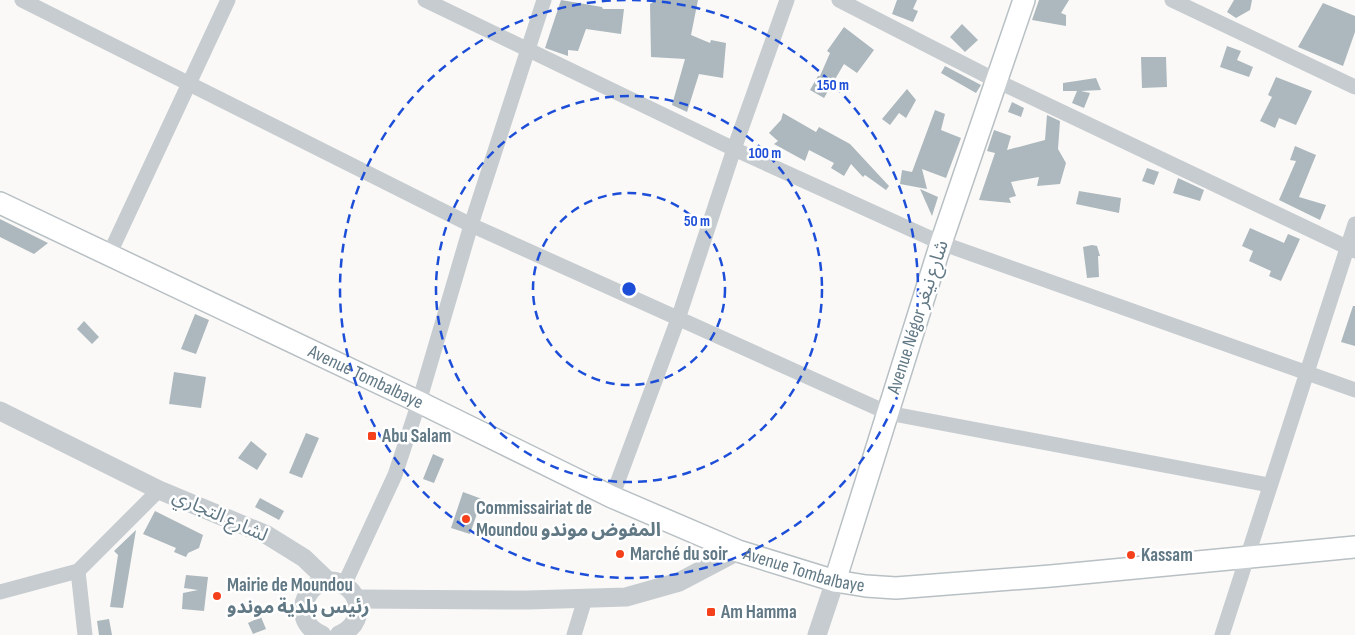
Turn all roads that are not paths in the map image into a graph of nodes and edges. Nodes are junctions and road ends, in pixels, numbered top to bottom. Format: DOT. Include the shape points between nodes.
graph roads {
  1 [pos="22,0"];
  2 [pos="228,0"];
  3 [pos="425,0"];
  4 [pos="544,0"];
  5 [pos="788,0"];
  6 [pos="839,0"];
  7 [pos="1024,0"];
  8 [pos="1172,0"];
  9 [pos="527,50"];
  10 [pos="997,82"];
  11 [pos="189,83"];
  12 [pos="1355,88"];
  13 [pos="734,149"];
  14 [pos="0,203"];
  15 [pos="1355,224"];
  16 [pos="471,225"];
  17 [pos="941,243"];
  18 [pos="1351,249"];
  19 [pos="109,255"];
  20 [pos="678,318"];
  21 [pos="1306,375"];
  22 [pos="1355,390"];
  23 [pos="419,402"];
  24 [pos="888,413"];
  25 [pos="2,414"];
  26 [pos="1269,485"];
  27 [pos="159,490"];
  28 [pos="612,498"];
  29 [pos="1355,547"];
  30 [pos="738,550"];
  31 [pos="1246,557"];
  32 [pos="78,571"];
  33 [pos="835,581"];
  34 [pos="343,588"];
  35 [pos="0,592"];
  36 [pos="585,599"];
  37 [pos="313,634"];
  38 [pos="85,635"];
  39 [pos="338,635"];
  40 [pos="574,635"];
  41 [pos="817,635"];
  42 [pos="1222,635"];
  1 -- 11 [label="street"];
  2 -- 11 [label="street"];
  3 -- 9 [label="street"];
  4 -- 9 [label="street"];
  5 -- 13 [label="street"];
  6 -- 10 [label="street"];
  7 -- 10 [label="main road, Avenue Négor شارع نيغر"];
  8 -- 12 [label="street"];
  9 -- 13 [label="street"];
  9 -- 16 [label="street"];
  10 -- 17 [label="main road, Avenue Négor شارع نيغر"];
  10 -- 18 [label="street"];
  11 -- 16 [label="street"];
  11 -- 19 [label="street"];
  13 -- 17 [label="street"];
  13 -- 20 [label="street"];
  14 -- 19 [label="main road, Avenue Tombalbaye"];
  15 -- 18 [label="street"];
  16 -- 20 [label="street"];
  16 -- 23 [label="street"];
  17 -- 21 [label="street"];
  17 -- 24 [label="main road, Avenue Négor شارع نيغر"];
  18 -- 21 [label="street"];
  19 -- 23 [label="main road, Avenue Tombalbaye"];
  20 -- 24 [label="street"];
  20 -- 28 [label="street"];
  21 -- 22 [label="street"];
  21 -- 26 [label="street"];
  23 -- 28 [label="main road, Avenue Tombalbaye"];
  23 -- 34 [label="street" via="395,475"];
  24 -- 26 [label="street"];
  24 -- 33 [label="main road, Avenue Négor شارع نيغر"];
  25 -- 27 [label="street, لشارع التجاري"];
  26 -- 31 [label="street"];
  27 -- 32 [label="street"];
  27 -- 34 [label="street, لشارع التجاري" via="267,535"];
  28 -- 30 [label="main road, Avenue Tombalbaye"];
  29 -- 31 [label="main road, Avenue Tombalbaye"];
  30 -- 33 [label="main road, Avenue Tombalbaye"];
  30 -- 36 [label="street" via="679,582 626,597"];
  31 -- 33 [label="main road, Avenue Tombalbaye" via="896,588"];
  31 -- 42 [label="street"];
  32 -- 35 [label="street"];
  32 -- 38 [label="street"];
  33 -- 41 [label="street, Avenue Négor شارع نيغر"];
  34 -- 36 [label="street"];
  34 -- 37 [label="street" via="318,585 309,592 304,601 305,618"];
  34 -- 39 [label="street" via="357,617"];
  36 -- 40 [label="street"];
}
